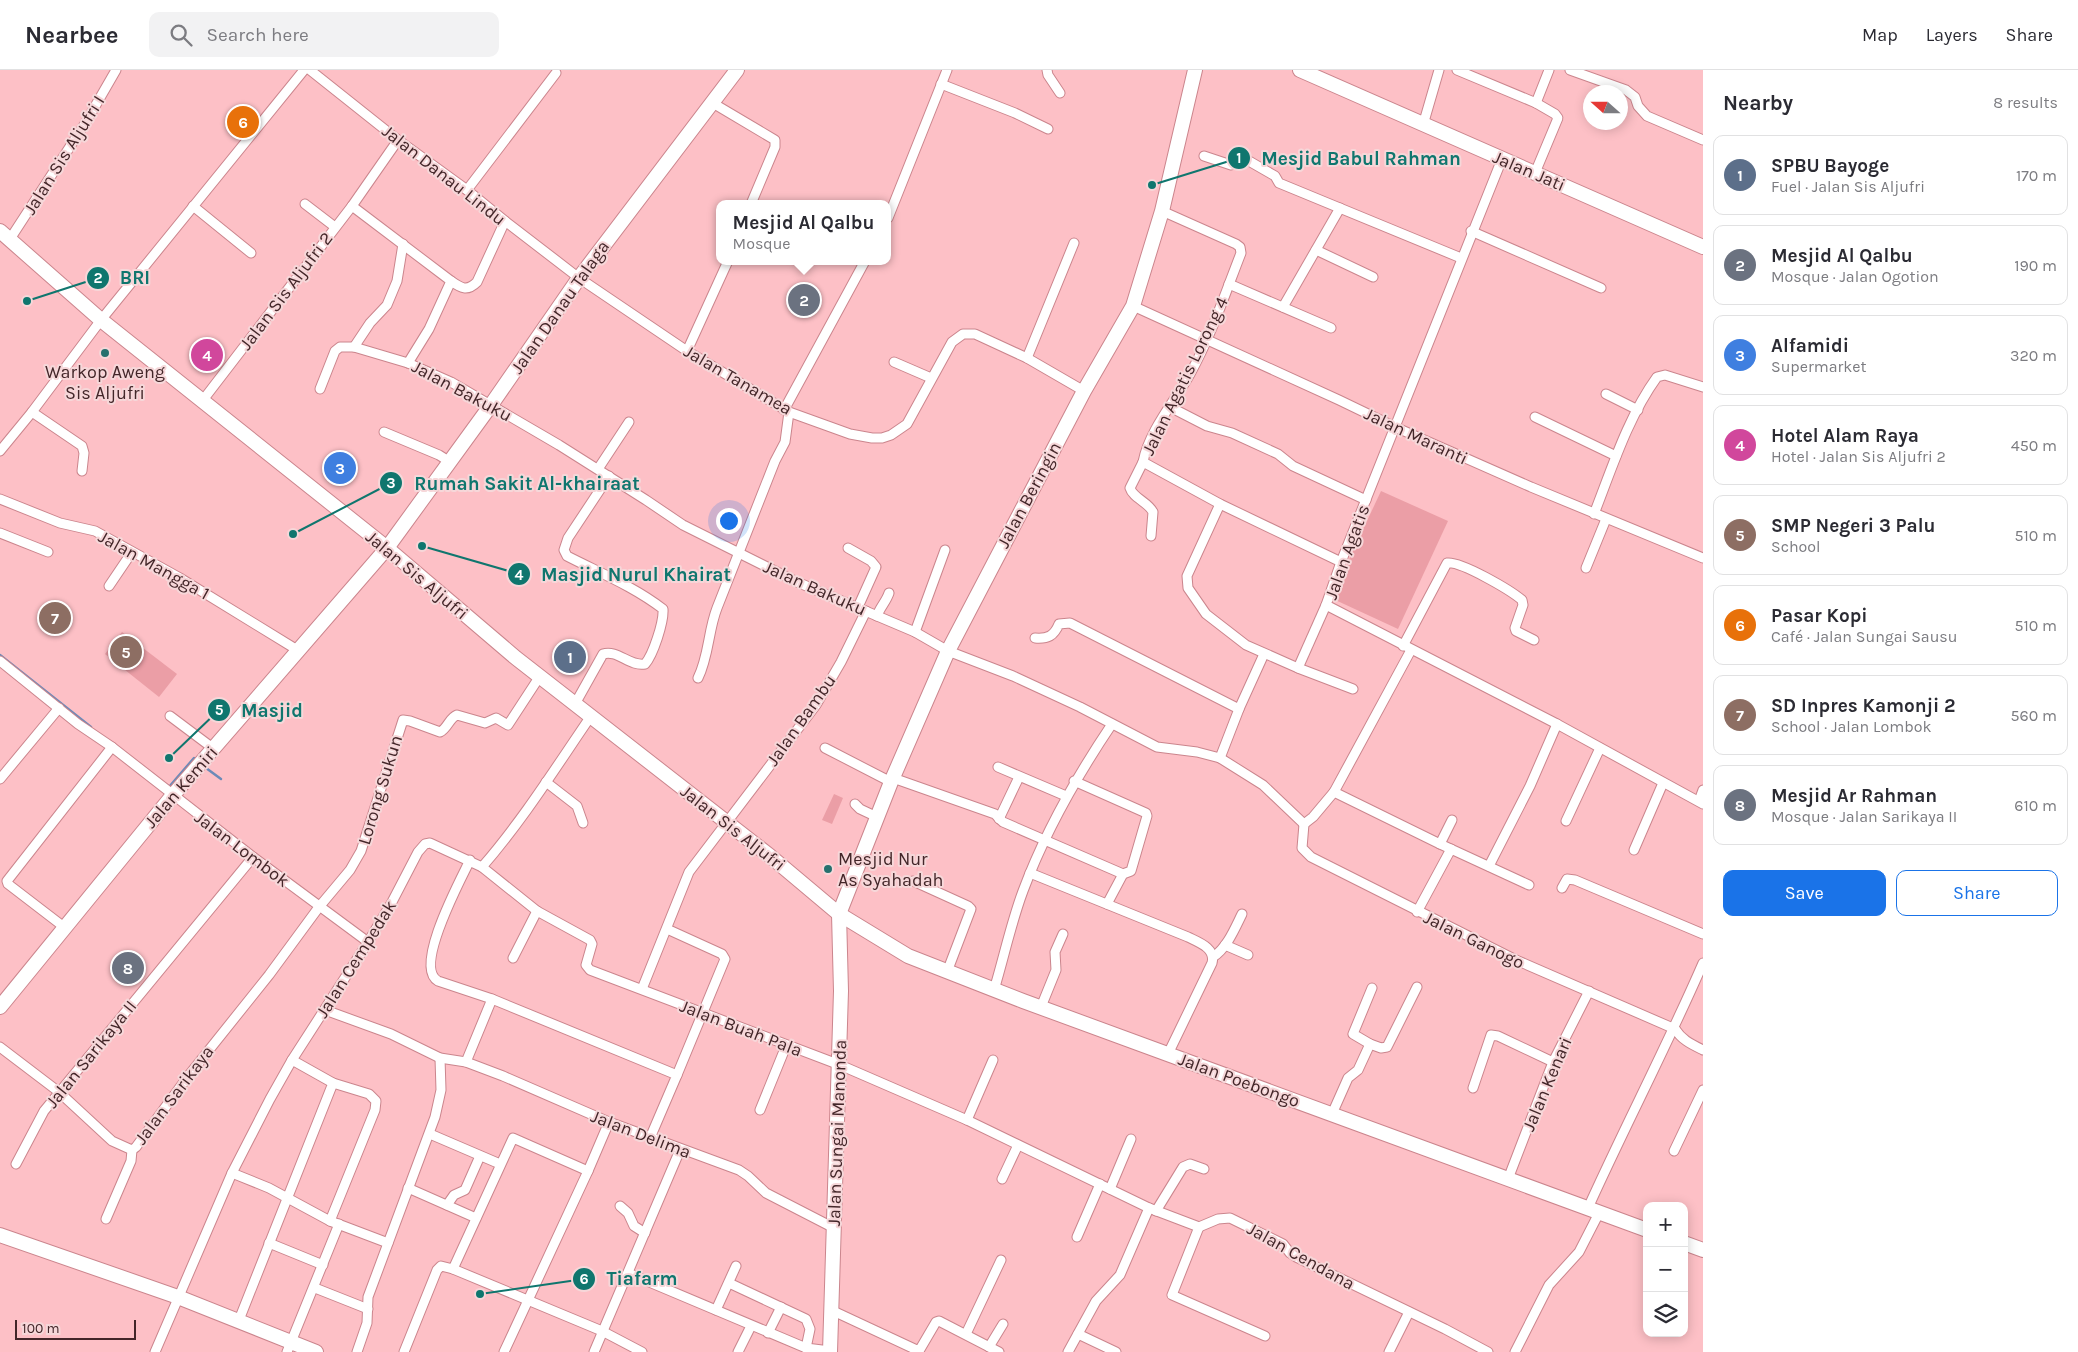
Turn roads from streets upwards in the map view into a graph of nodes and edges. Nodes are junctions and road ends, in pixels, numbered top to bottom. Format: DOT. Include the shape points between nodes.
graph roads {
  1 [pos="116,70"];
  2 [pos="304,70"];
  3 [pos="310,70"];
  4 [pos="737,70"];
  5 [pos="947,70"];
  6 [pos="1047,70"];
  7 [pos="1195,70"];
  8 [pos="1300,70"];
  9 [pos="1438,70"];
  10 [pos="1457,70"];
  11 [pos="1549,70"];
  12 [pos="1570,70"];
  13 [pos="556,73"];
  14 [pos="941,84"];
  15 [pos="1060,93"];
  16 [pos="712,102"];
  17 [pos="1536,103"];
  18 [pos="1423,125"];
  19 [pos="1048,129"];
  20 [pos="398,140"];
  21 [pos="1703,140"];
  22 [pos="1204,156"];
  23 [pos="1502,159"];
  24 [pos="1535,174"];
  25 [pos="468,190"];
  26 [pos="753,200"];
  27 [pos="305,204"];
  28 [pos="193,206"];
  29 [pos="352,206"];
  30 [pos="1340,208"];
  31 [pos="891,210"];
  32 [pos="1162,210"];
  33 [pos="505,221"];
  34 [pos="335,227"];
  35 [pos="1471,231"];
  36 [pos="5,235"];
  37 [pos="1074,243"];
  38 [pos="403,244"];
  39 [pos="1703,247"];
  40 [pos="1316,250"];
  41 [pos="251,253"];
  42 [pos="1461,258"];
  43 [pos="726,265"];
  44 [pos="863,265"];
  45 [pos="1373,277"];
  46 [pos="579,278"];
  47 [pos="451,281"];
  48 [pos="1229,284"];
  49 [pos="1601,288"];
  50 [pos="1133,306"];
  51 [pos="1282,307"];
  52 [pos="101,320"];
  53 [pos="1331,328"];
  54 [pos="1206,340"];
  55 [pos="354,347"];
  56 [pos="687,351"];
  57 [pos="1027,358"];
  58 [pos="894,362"];
  59 [pos="408,363"];
  60 [pos="931,378"];
  61 [pos="1703,387"];
  62 [pos="320,389"];
  63 [pos="1084,391"];
  64 [pos="1606,394"];
  65 [pos="203,400"];
  66 [pos="491,405"];
  67 [pos="1170,407"];
  68 [pos="1638,410"];
  69 [pos="786,411"];
  70 [pos="32,412"];
  71 [pos="1535,417"];
  72 [pos="629,422"];
  73 [pos="1395,428"];
  74 [pos="384,432"];
  75 [pos="0,451"];
  76 [pos="1616,456"];
  77 [pos="450,462"];
  78 [pos="1143,462"];
  79 [pos="598,469"];
  80 [pos="82,471"];
  81 [pos="609,476"];
  82 [pos="0,499"];
  83 [pos="1366,500"];
  84 [pos="1220,504"];
  85 [pos="1594,514"];
  86 [pos="1606,519"];
  87 [pos="0,533"];
  88 [pos="1151,536"];
  89 [pos="387,548"];
  90 [pos="848,548"];
  91 [pos="945,550"];
  92 [pos="48,552"];
  93 [pos="132,552"];
  94 [pos="739,554"];
  95 [pos="1703,558"];
  96 [pos="1341,562"];
  97 [pos="1586,568"];
  98 [pos="109,586"];
  99 [pos="889,593"];
  100 [pos="1326,605"];
  101 [pos="862,609"];
  102 [pos="876,616"];
  103 [pos="914,632"];
  104 [pos="1035,638"];
  105 [pos="1534,640"];
  106 [pos="1407,648"];
  107 [pos="299,651"];
  108 [pos="948,651"];
  109 [pos="1264,654"];
  110 [pos="0,661"];
  111 [pos="1298,668"];
  112 [pos="540,676"];
  113 [pos="698,678"];
  114 [pos="1353,689"];
  115 [pos="575,704"];
  116 [pos="59,708"];
  117 [pos="1240,709"];
  118 [pos="170,716"];
  119 [pos="591,716"];
  120 [pos="1112,724"];
  121 [pos="1557,724"];
  122 [pos="112,748"];
  123 [pos="825,748"];
  124 [pos="1600,748"];
  125 [pos="214,749"];
  126 [pos="1220,758"];
  127 [pos="998,767"];
  128 [pos="1019,777"];
  129 [pos="0,779"];
  130 [pos="892,780"];
  131 [pos="1074,781"];
  132 [pos="546,782"];
  133 [pos="1663,783"];
  134 [pos="1703,790"];
  135 [pos="1334,792"];
  136 [pos="172,795"];
  137 [pos="1066,796"];
  138 [pos="1701,802"];
  139 [pos="855,804"];
  140 [pos="877,817"];
  141 [pos="999,818"];
  142 [pos="1452,820"];
  143 [pos="1566,821"];
  144 [pos="583,823"];
  145 [pos="727,823"];
  146 [pos="1304,824"];
  147 [pos="1046,841"];
  148 [pos="1440,844"];
  149 [pos="1451,849"];
  150 [pos="1634,850"];
  151 [pos="253,857"];
  152 [pos="470,860"];
  153 [pos="1488,866"];
  154 [pos="482,867"];
  155 [pos="1030,873"];
  156 [pos="1122,874"];
  157 [pos="913,881"];
  158 [pos="1529,885"];
  159 [pos="1562,888"];
  160 [pos="1107,904"];
  161 [pos="319,907"];
  162 [pos="538,911"];
  163 [pos="1417,912"];
  164 [pos="839,914"];
  165 [pos="1242,914"];
  166 [pos="64,927"];
  167 [pos="667,928"];
  168 [pos="1063,934"];
  169 [pos="1703,934"];
  170 [pos="368,942"];
  171 [pos="1225,945"];
  172 [pos="1248,955"];
  173 [pos="1214,957"];
  174 [pos="513,958"];
  175 [pos="1703,963"];
  176 [pos="947,972"];
  177 [pos="1416,987"];
  178 [pos="1372,988"];
  179 [pos="642,989"];
  180 [pos="994,990"];
  181 [pos="1589,992"];
  182 [pos="492,999"];
  183 [pos="0,1007"];
  184 [pos="1040,1007"];
  185 [pos="325,1010"];
  186 [pos="703,1014"];
  187 [pos="1675,1029"];
  188 [pos="1370,1044"];
  189 [pos="786,1046"];
  190 [pos="0,1047"];
  191 [pos="1703,1050"];
  192 [pos="1168,1054"];
  193 [pos="440,1058"];
  194 [pos="292,1060"];
  195 [pos="993,1060"];
  196 [pos="466,1062"];
  197 [pos="1553,1062"];
  198 [pos="840,1065"];
  199 [pos="677,1075"];
  200 [pos="333,1082"];
  201 [pos="1473,1088"];
  202 [pos="1703,1090"];
  203 [pos="59,1092"];
  204 [pos="760,1110"];
  205 [pos="1332,1114"];
  206 [pos="967,1120"];
  207 [pos="609,1122"];
  208 [pos="430,1134"];
  209 [pos="650,1138"];
  210 [pos="1131,1139"];
  211 [pos="1018,1145"];
  212 [pos="132,1150"];
  213 [pos="680,1150"];
  214 [pos="1674,1151"];
  215 [pos="480,1156"];
  216 [pos="16,1164"];
  217 [pos="500,1164"];
  218 [pos="1204,1169"];
  219 [pos="588,1171"];
  220 [pos="232,1173"];
  221 [pos="1002,1179"];
  222 [pos="1508,1179"];
  223 [pos="1100,1184"];
  224 [pos="408,1188"];
  225 [pos="1110,1189"];
  226 [pos="287,1199"];
  227 [pos="447,1205"];
  228 [pos="620,1206"];
  229 [pos="1152,1210"];
  230 [pos="1594,1210"];
  231 [pos="476,1218"];
  232 [pos="106,1219"];
  233 [pos="330,1221"];
  234 [pos="339,1224"];
  235 [pos="834,1228"];
  236 [pos="1199,1228"];
  237 [pos="1643,1228"];
  238 [pos="645,1233"];
  239 [pos="0,1235"];
  240 [pos="1077,1237"];
  241 [pos="269,1243"];
  242 [pos="388,1243"];
  243 [pos="1688,1245"];
  244 [pos="1703,1250"];
  245 [pos="1001,1260"];
  246 [pos="324,1265"];
  247 [pos="736,1266"];
  248 [pos="453,1269"];
  249 [pos="628,1272"];
  250 [pos="728,1283"];
  251 [pos="315,1288"];
  252 [pos="178,1297"];
  253 [pos="528,1299"];
  254 [pos="781,1307"];
  255 [pos="368,1309"];
  256 [pos="716,1310"];
  257 [pos="831,1310"];
  258 [pos="1409,1312"];
  259 [pos="240,1320"];
  260 [pos="1002,1324"];
  261 [pos="751,1326"];
  262 [pos="602,1331"];
  263 [pos="768,1333"];
  264 [pos="966,1334"];
  265 [pos="1078,1334"];
  266 [pos="1265,1336"];
  267 [pos="289,1347"];
  268 [pos="989,1347"];
  269 [pos="806,1348"];
  270 [pos="830,1351"];
  271 [pos="155,1352"];
  272 [pos="316,1352"];
  273 [pos="357,1352"];
  274 [pos="404,1352"];
  275 [pos="504,1352"];
  276 [pos="594,1352"];
  277 [pos="642,1352"];
  278 [pos="738,1352"];
  279 [pos="999,1352"];
  280 [pos="1068,1352"];
  281 [pos="1116,1352"];
  282 [pos="1389,1352"];
  283 [pos="1488,1352"];
  284 [pos="1515,1352"];
  1 -- 36 [label="street, Jalan Sis Aljufri I" via="62,160"];
  2 -- 28 [label="street"];
  3 -- 20 [label="street, Jalan Danau Lindu"];
  4 -- 16 [label="street, Jalan Danau Talaga"];
  5 -- 14 [label="street"];
  6 -- 15 [label="street"];
  7 -- 32 [label="street, Jalan Beringin"];
  8 -- 18 [label="street, Jalan Jati"];
  9 -- 18 [label="street"];
  10 -- 17 [label="street"];
  11 -- 17 [label="street"];
  12 -- 21 [label="street" via="1626,90 1635,97 1646,116"];
  13 -- 25 [label="street"];
  14 -- 19 [label="street"];
  14 -- 31 [label="street"];
  16 -- 26 [label="street" via="775,140 775,148"];
  16 -- 46 [label="street, Jalan Danau Talaga"];
  17 -- 24 [label="street" via="1558,118"];
  18 -- 23 [label="street, Jalan Jati"];
  20 -- 25 [label="street, Jalan Danau Lindu"];
  20 -- 29 [label="street, Jalan Sis Aljufri 2"];
  22 -- 30 [label="street" via="1232,165 1242,156 1275,176 1277,182"];
  23 -- 24 [label="street, Jalan Jati"];
  23 -- 35 [label="street, Jalan Agatis"];
  24 -- 39 [label="street, Jalan Jati"];
  25 -- 33 [label="street, Jalan Danau Lindu"];
  27 -- 34 [label="street"];
  28 -- 41 [label="street"];
  28 -- 52 [label="street"];
  29 -- 34 [label="street, Jalan Sis Aljufri 2"];
  29 -- 38 [label="street"];
  30 -- 40 [label="street"];
  30 -- 42 [label="street"];
  32 -- 48 [label="street, Jalan Agatis Lorong 4" via="1240,247 1241,254"];
  32 -- 50 [label="street, Jalan Beringin"];
  33 -- 46 [label="street, Jalan Danau Lindu"];
  33 -- 47 [label="street" via="477,282 465,289"];
  34 -- 65 [label="street, Jalan Sis Aljufri 2"];
  35 -- 42 [label="street, Jalan Agatis"];
  35 -- 49 [label="street"];
  36 -- 52 [label="street, Jalan Sis Aljufri"];
  37 -- 57 [label="street"];
  38 -- 47 [label="street"];
  38 -- 55 [label="street" via="397,281 387,305"];
  40 -- 45 [label="street"];
  40 -- 51 [label="street"];
  42 -- 73 [label="street, Jalan Agatis"];
  43 -- 56 [label="street"];
  44 -- 69 [label="street"];
  46 -- 56 [label="street, Jalan Tanamea"];
  46 -- 66 [label="street, Jalan Danau Talaga"];
  47 -- 59 [label="street" via="429,329"];
  48 -- 51 [label="street"];
  48 -- 54 [label="street, Jalan Agatis Lorong 4"];
  50 -- 54 [label="street, Jalan Maranti"];
  50 -- 63 [label="street, Jalan Beringin"];
  51 -- 53 [label="street"];
  52 -- 65 [label="street, Jalan Sis Aljufri"];
  52 -- 70 [label="street"];
  54 -- 67 [label="street, Jalan Agatis Lorong 4"];
  54 -- 73 [label="street, Jalan Maranti"];
  55 -- 59 [label="street, Jalan Bakuku"];
  55 -- 62 [label="street" via="340,347 335,352"];
  56 -- 69 [label="street, Jalan Tanamea"];
  57 -- 60 [label="street, Jalan Tanamea" via="975,334 963,334 952,342"];
  57 -- 63 [label="street, Jalan Tanamea"];
  58 -- 60 [label="street"];
  59 -- 66 [label="street, Jalan Bakuku"];
  60 -- 69 [label="street, Jalan Tanamea" via="908,424 882,438 850,434"];
  61 -- 68 [label="street" via="1660,375"];
  63 -- 108 [label="street, Jalan Beringin"];
  64 -- 68 [label="street"];
  65 -- 89 [label="street, Jalan Sis Aljufri"];
  66 -- 77 [label="street, Jalan Danau Talaga"];
  66 -- 79 [label="street, Jalan Bakuku"];
  67 -- 78 [label="street, Jalan Agatis Lorong 4" via="1148,446"];
  67 -- 83 [label="street" via="1207,426 1232,433 1278,454 1293,466"];
  68 -- 76 [label="street"];
  69 -- 94 [label="street" via="786,442 775,461"];
  70 -- 75 [label="street"];
  70 -- 80 [label="street" via="82,446"];
  71 -- 76 [label="street"];
  72 -- 79 [label="street"];
  73 -- 83 [label="street, Jalan Agatis"];
  73 -- 85 [label="street, Jalan Maranti"];
  74 -- 77 [label="street"];
  76 -- 85 [label="street"];
  77 -- 89 [label="street, Jalan Danau Talaga"];
  78 -- 84 [label="street, Jalan Agatis Lorong 4"];
  78 -- 88 [label="street" via="1130,488 1132,494 1153,512"];
  79 -- 81 [label="street, Jalan Bakuku"];
  81 -- 94 [label="street, Jalan Bakuku" via="683,525"];
  81 -- 115 [label="street" via="568,538 564,550 567,556 607,574 652,602 662,609 663,619 652,654 645,664 636,664 611,652 603,654"];
  82 -- 93 [label="street, Jalan Mangga 1" via="60,523 94,532"];
  83 -- 96 [label="street, Jalan Agatis"];
  84 -- 96 [label="street, Jalan Agatis Lorong 4"];
  84 -- 109 [label="street" via="1187,576 1188,588 1206,614 1246,645"];
  85 -- 86 [label="street, Jalan Maranti"];
  86 -- 95 [label="street, Jalan Maranti"];
  86 -- 97 [label="street"];
  87 -- 92 [label="street"];
  89 -- 107 [label="street, Jalan Kemiri"];
  89 -- 112 [label="street, Jalan Sis Aljufri"];
  90 -- 101 [label="street, Jalan Bambu" via="876,567"];
  91 -- 103 [label="street"];
  93 -- 98 [label="street"];
  93 -- 107 [label="street, Jalan Mangga 1"];
  94 -- 101 [label="street, Jalan Bakuku"];
  94 -- 113 [label="street" via="713,620 705,663"];
  96 -- 100 [label="street, Jalan Agatis"];
  99 -- 102 [label="street"];
  100 -- 106 [label="street, Jalan Agatis"];
  100 -- 111 [label="street"];
  101 -- 102 [label="street, Jalan Bakuku"];
  101 -- 145 [label="street, Jalan Bambu" via="841,662 816,705"];
  102 -- 103 [label="street, Jalan Bakuku"];
  103 -- 108 [label="street, Jalan Bakuku"];
  104 -- 117 [label="street" via="1047,638 1056,632 1059,624 1070,623"];
  105 -- 106 [label="street" via="1515,628 1522,600 1494,582 1450,562 1441,572"];
  106 -- 121 [label="street, Jalan Agatis"];
  106 -- 135 [label="street"];
  107 -- 125 [label="street, Jalan Kemiri"];
  108 -- 120 [label="street, Jalan Bakuku" via="1013,676"];
  108 -- 130 [label="street, Jalan Beringin"];
  109 -- 111 [label="street"];
  109 -- 117 [label="street"];
  110 -- 116 [label="street, Jalan Lombok"];
  111 -- 114 [label="street"];
  112 -- 115 [label="street, Jalan Sis Aljufri"];
  112 -- 161 [label="street, Lorong Sukun" via="508,725 496,718 485,723 457,715 440,732 403,720 361,852"];
  115 -- 119 [label="street, Jalan Sis Aljufri"];
  116 -- 122 [label="street, Jalan Lombok"];
  116 -- 129 [label="street"];
  117 -- 126 [label="street"];
  118 -- 125 [label="street"];
  119 -- 132 [label="street"];
  119 -- 145 [label="street, Jalan Sis Aljufri"];
  120 -- 126 [label="street, Jalan Bakuku" via="1157,747"];
  120 -- 131 [label="street"];
  121 -- 124 [label="street, Jalan Agatis"];
  121 -- 153 [label="street" via="1530,786"];
  122 -- 136 [label="street, Jalan Lombok"];
  122 -- 166 [label="street" via="8,881"];
  123 -- 130 [label="street"];
  124 -- 133 [label="street, Jalan Agatis"];
  124 -- 143 [label="street"];
  125 -- 136 [label="street, Jalan Kemiri"];
  126 -- 146 [label="street, Jalan Bakuku" via="1263,785"];
  127 -- 128 [label="street"];
  128 -- 137 [label="street"];
  128 -- 141 [label="street"];
  130 -- 140 [label="street, Jalan Beringin"];
  130 -- 141 [label="street" via="978,807"];
  131 -- 137 [label="street"];
  131 -- 156 [label="street" via="1146,813 1131,871"];
  132 -- 144 [label="street" via="577,806"];
  132 -- 154 [label="street"];
  133 -- 138 [label="street, Jalan Agatis"];
  133 -- 150 [label="street"];
  134 -- 138 [label="street"];
  135 -- 146 [label="street"];
  135 -- 148 [label="street"];
  136 -- 151 [label="street, Jalan Lombok"];
  136 -- 166 [label="street, Jalan Kemiri"];
  137 -- 147 [label="street"];
  139 -- 140 [label="street"];
  140 -- 164 [label="street, Jalan Beringin"];
  141 -- 147 [label="street"];
  142 -- 148 [label="street"];
  145 -- 164 [label="street, Jalan Sis Aljufri"];
  145 -- 167 [label="street, Jalan Bambu" via="694,864"];
  146 -- 163 [label="street, Jalan Ganogo" via="1302,843 1306,854"];
  147 -- 155 [label="street"];
  147 -- 156 [label="street"];
  148 -- 149 [label="street"];
  149 -- 153 [label="street"];
  149 -- 163 [label="street"];
  151 -- 161 [label="street, Jalan Lombok"];
  151 -- 203 [label="street, Jalan Sarikaya II"];
  152 -- 154 [label="street, Jalan Cempedak"];
  152 -- 170 [label="street, Jalan Cempedak" via="436,844 426,844 418,852"];
  152 -- 182 [label="street" via="432,948 431,973 438,981"];
  153 -- 158 [label="street"];
  154 -- 162 [label="street, Jalan Buah Pala"];
  155 -- 160 [label="street"];
  155 -- 180 [label="street"];
  156 -- 160 [label="street"];
  157 -- 176 [label="street" via="971,909"];
  159 -- 169 [label="street" via="1567,879 1575,880"];
  160 -- 173 [label="street" via="1188,937 1208,948"];
  161 -- 170 [label="street, Jalan Lombok"];
  161 -- 212 [label="street, Jalan Sarikaya"];
  162 -- 174 [label="street"];
  162 -- 179 [label="street, Jalan Buah Pala" via="590,940 588,969"];
  163 -- 181 [label="street, Jalan Ganogo"];
  164 -- 176 [label="street, Jalan Poebongo" via="895,949"];
  164 -- 198 [label="street, Jalan Sungai Manonda"];
  165 -- 171 [label="street"];
  166 -- 183 [label="street, Jalan Kemiri"];
  167 -- 179 [label="street"];
  167 -- 186 [label="street" via="725,957"];
  168 -- 184 [label="street" via="1055,952 1056,970 1052,983"];
  170 -- 185 [label="street, Jalan Cempedak"];
  171 -- 172 [label="street"];
  171 -- 173 [label="street"];
  173 -- 192 [label="street"];
  175 -- 187 [label="street"];
  176 -- 180 [label="street, Jalan Poebongo"];
  177 -- 188 [label="street" via="1387,1047"];
  178 -- 188 [label="street" via="1353,1034"];
  179 -- 186 [label="street, Jalan Buah Pala"];
  180 -- 184 [label="street, Jalan Poebongo"];
  181 -- 187 [label="street, Jalan Ganogo"];
  181 -- 197 [label="street, Jalan Kenari"];
  182 -- 196 [label="street"];
  182 -- 199 [label="street"];
  184 -- 192 [label="street, Jalan Poebongo"];
  185 -- 193 [label="street, Jalan Delima" via="391,1034"];
  185 -- 194 [label="street, Jalan Cempedak"];
  186 -- 189 [label="street, Jalan Buah Pala"];
  186 -- 199 [label="street"];
  187 -- 191 [label="street, Jalan Ganogo" via="1680,1037"];
  187 -- 230 [label="street" via="1618,1143"];
  188 -- 205 [label="street" via="1358,1070 1348,1078"];
  189 -- 198 [label="street, Jalan Buah Pala"];
  189 -- 204 [label="street"];
  190 -- 203 [label="street, Jalan Sarikaya"];
  192 -- 205 [label="street, Jalan Poebongo"];
  193 -- 196 [label="street, Jalan Delima"];
  193 -- 208 [label="street" via="441,1090"];
  194 -- 200 [label="street"];
  194 -- 220 [label="street, Jalan Cempedak"];
  195 -- 206 [label="street"];
  196 -- 207 [label="street, Jalan Delima"];
  197 -- 201 [label="street" via="1491,1035"];
  197 -- 222 [label="street, Jalan Kenari"];
  198 -- 206 [label="street"];
  198 -- 235 [label="street, Jalan Sungai Manonda"];
  199 -- 209 [label="street"];
  200 -- 226 [label="street"];
  200 -- 233 [label="street" via="368,1094 376,1101"];
  202 -- 214 [label="street"];
  203 -- 212 [label="street, Jalan Sarikaya" via="112,1141"];
  203 -- 216 [label="street, Jalan Sarikaya II" via="44,1111"];
  205 -- 222 [label="street, Jalan Poebongo"];
  206 -- 211 [label="street"];
  207 -- 209 [label="street, Jalan Delima"];
  207 -- 219 [label="street"];
  208 -- 215 [label="street"];
  208 -- 224 [label="street"];
  209 -- 213 [label="street, Jalan Delima"];
  210 -- 225 [label="street"];
  211 -- 221 [label="street"];
  211 -- 223 [label="street"];
  212 -- 232 [label="street" via="131,1160"];
  213 -- 235 [label="street, Jalan Delima" via="744,1173 766,1193"];
  213 -- 238 [label="street"];
  215 -- 217 [label="street"];
  215 -- 227 [label="street" via="464,1191 454,1195"];
  217 -- 219 [label="street" via="515,1137"];
  217 -- 231 [label="street"];
  218 -- 229 [label="street" via="1190,1164 1183,1167"];
  219 -- 253 [label="street"];
  220 -- 226 [label="street"];
  220 -- 252 [label="street, Jalan Cempedak"];
  222 -- 230 [label="street, Jalan Poebongo"];
  223 -- 225 [label="street"];
  223 -- 240 [label="street"];
  224 -- 227 [label="street"];
  224 -- 242 [label="street"];
  225 -- 229 [label="street"];
  226 -- 233 [label="street"];
  226 -- 241 [label="street"];
  227 -- 231 [label="street"];
  228 -- 238 [label="street" via="628,1213 634,1226"];
  229 -- 236 [label="street"];
  229 -- 265 [label="street" via="1120,1275 1096,1300"];
  230 -- 237 [label="street, Jalan Poebongo"];
  230 -- 284 [label="street" via="1579,1252 1549,1285"];
  231 -- 248 [label="street"];
  233 -- 234 [label="street"];
  234 -- 242 [label="street"];
  234 -- 246 [label="street"];
  235 -- 257 [label="street, Jalan Sungai Manonda"];
  236 -- 258 [label="street, Jalan Cendana" via="1223,1217 1238,1222 1283,1244 1296,1257"];
  236 -- 266 [label="street" via="1172,1295"];
  238 -- 249 [label="street"];
  239 -- 252 [label="street"];
  241 -- 246 [label="street"];
  241 -- 259 [label="street"];
  242 -- 255 [label="street" via="368,1298"];
  243 -- 244 [label="street"];
  245 -- 264 [label="street"];
  246 -- 251 [label="street"];
  247 -- 250 [label="street"];
  248 -- 253 [label="street"];
  248 -- 274 [label="street" via="441,1266 437,1270"];
  249 -- 256 [label="street"];
  249 -- 262 [label="street"];
  250 -- 254 [label="street"];
  250 -- 256 [label="street"];
  251 -- 255 [label="street"];
  251 -- 267 [label="street"];
  252 -- 259 [label="street"];
  252 -- 271 [label="street, Jalan Cempedak"];
  253 -- 262 [label="street"];
  253 -- 275 [label="street"];
  254 -- 263 [label="street"];
  254 -- 269 [label="street" via="804,1318 810,1325"];
  255 -- 273 [label="street" via="367,1323"];
  256 -- 261 [label="street"];
  257 -- 264 [label="street" via="919,1351 938,1321"];
  257 -- 270 [label="street, Jalan Sungai Manonda"];
  258 -- 282 [label="street"];
  258 -- 283 [label="street, Jalan Cendana"];
  259 -- 267 [label="street"];
  260 -- 268 [label="street"];
  261 -- 263 [label="street"];
  261 -- 278 [label="street"];
  262 -- 276 [label="street"];
  262 -- 277 [label="street"];
  263 -- 269 [label="street"];
  264 -- 268 [label="street"];
  265 -- 280 [label="street"];
  265 -- 281 [label="street"];
  267 -- 272 [label="street"];
  268 -- 279 [label="street"];
  269 -- 270 [label="street"];
}
